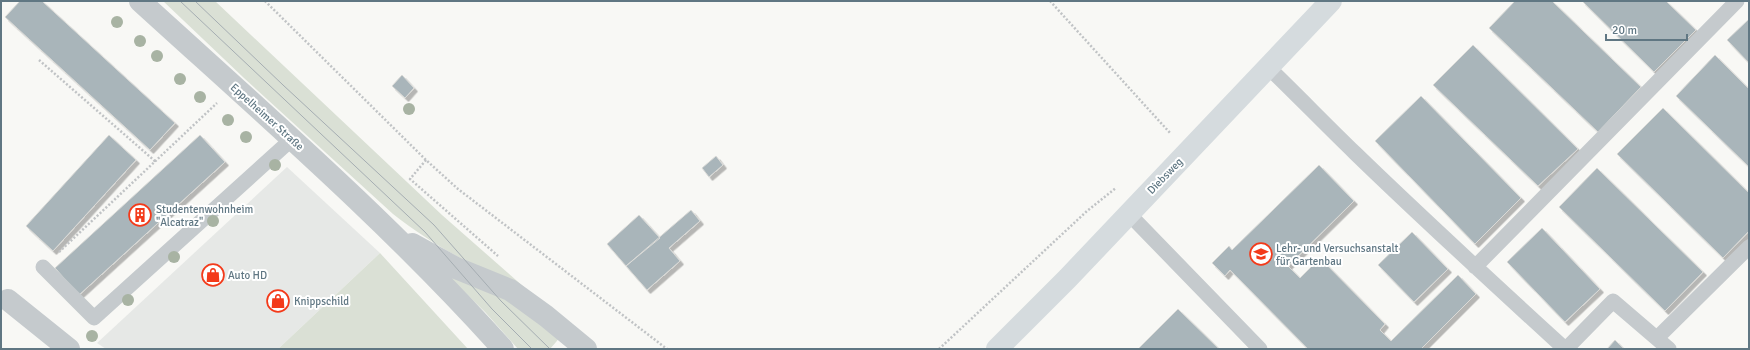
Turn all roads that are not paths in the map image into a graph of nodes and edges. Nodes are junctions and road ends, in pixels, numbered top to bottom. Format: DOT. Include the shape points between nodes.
graph roads {
  1 [pos="140,1"];
  2 [pos="1331,1"];
  3 [pos="1737,1"];
  4 [pos="1269,68"];
  5 [pos="292,139"];
  6 [pos="1128,213"];
  7 [pos="394,234"];
  8 [pos="1749,247"];
  9 [pos="43,267"];
  10 [pos="1475,267"];
  11 [pos="5,297"];
  12 [pos="1657,338"];
  13 [pos="69,349"];
  14 [pos="503,349"];
  15 [pos="586,349"];
  16 [pos="997,349"];
  17 [pos="1260,349"];
  18 [pos="1565,349"];
  19 [pos="1669,349"];
  1 -- 5 [label="street, Eppelheimer Straße"];
  2 -- 4 [label="main road, Diebsweg"];
  3 -- 10 [label="lane"];
  4 -- 6 [label="main road, Diebsweg"];
  4 -- 10 [label="lane"];
  5 -- 7 [label="street, Eppelheimer Straße"];
  5 -- 9 [label="lane" via="94,318"];
  6 -- 16 [label="main road, Diebsweg"];
  6 -- 17 [label="lane"];
  7 -- 14 [label="street, Eppelheimer Straße"];
  7 -- 15 [label="street, Eppelheimer Straße" via="456,268 510,290"];
  8 -- 12 [label="lane"];
  10 -- 18 [label="lane"];
  11 -- 13 [label="street"];
  12 -- 18 [label="lane" via="1612,301"];
  12 -- 19 [label="lane"];
}
